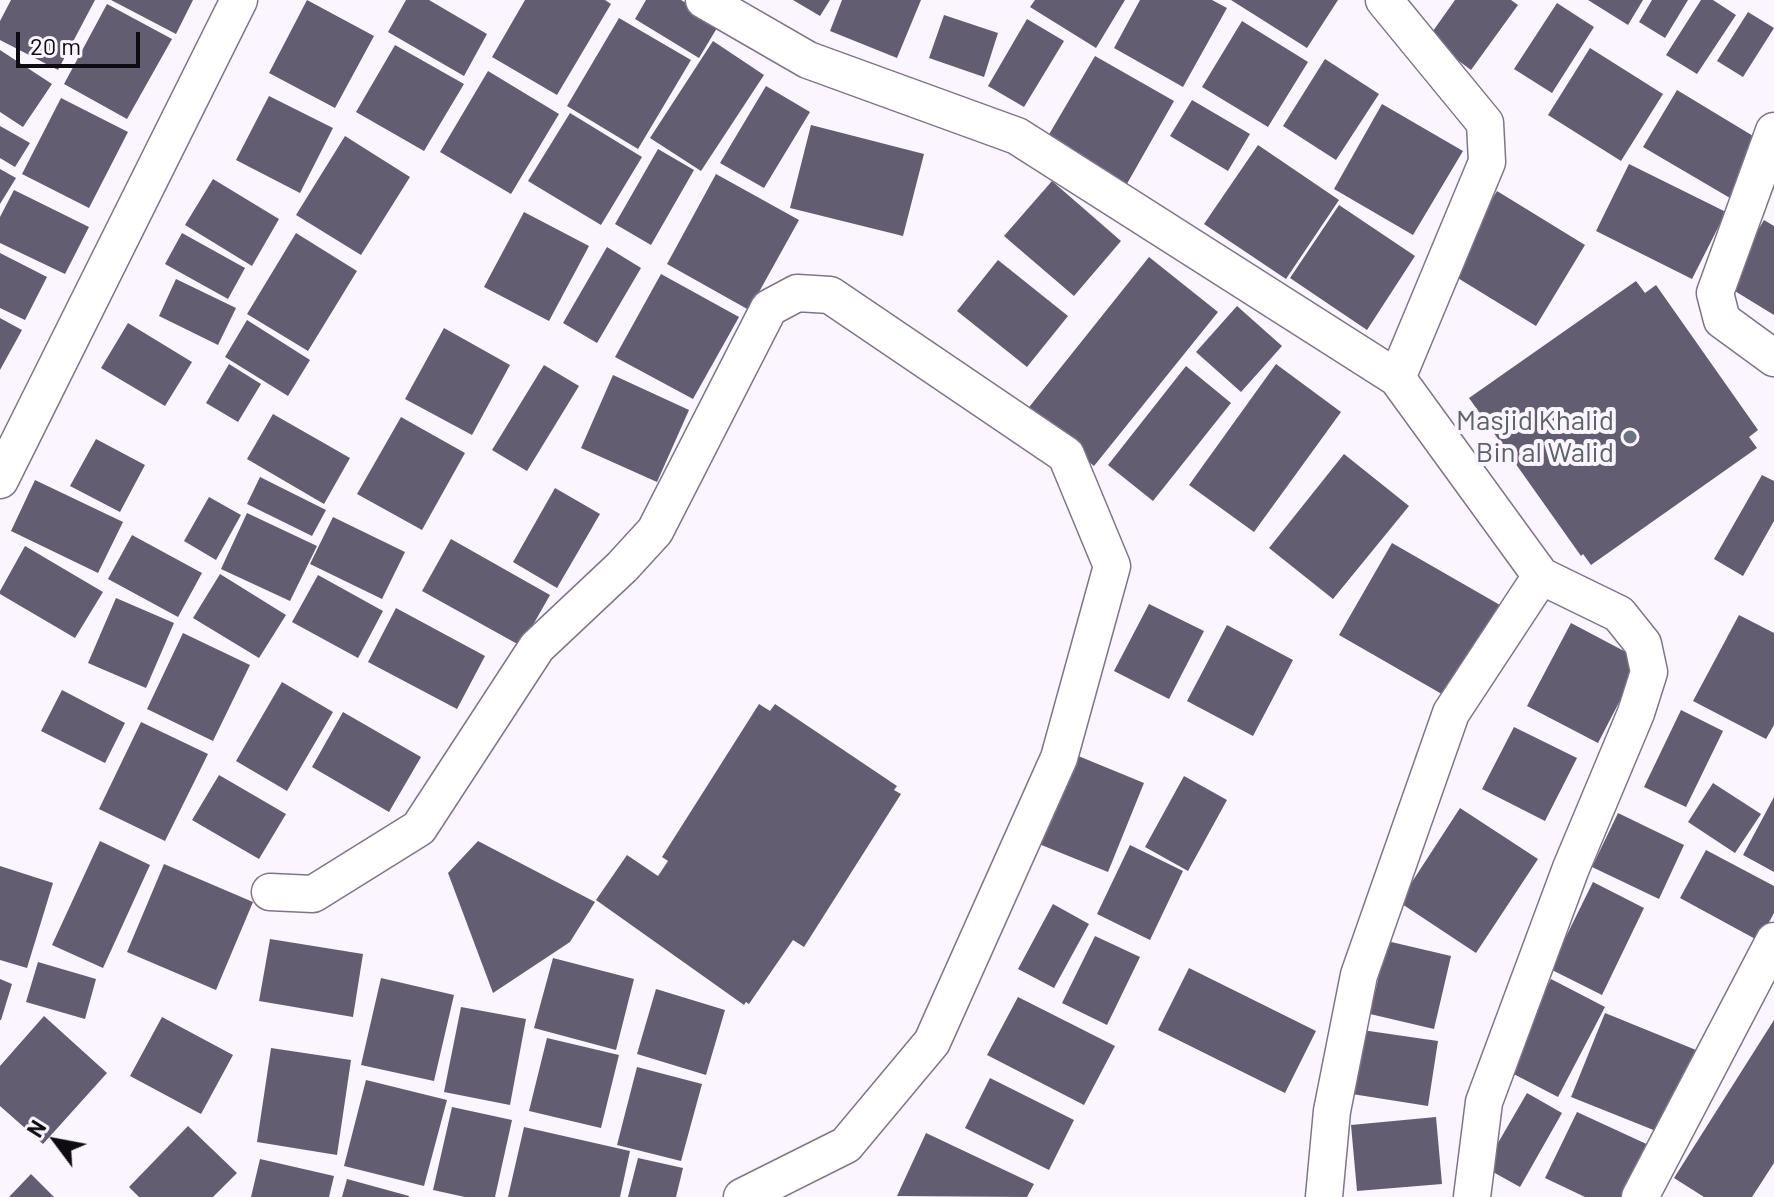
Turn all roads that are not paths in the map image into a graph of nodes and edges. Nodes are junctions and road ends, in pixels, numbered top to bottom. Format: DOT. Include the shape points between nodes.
graph roads {
  1 [pos="239,0"];
  2 [pos="704,0"];
  3 [pos="1384,0"];
  4 [pos="1774,131"];
  5 [pos="1774,358"];
  6 [pos="1397,378"];
  7 [pos="0,480"];
  8 [pos="1541,576"];
  9 [pos="270,892"];
  10 [pos="1774,941"];
  11 [pos="742,1197"];
  12 [pos="1324,1197"];
  13 [pos="1472,1197"];
  14 [pos="1640,1197"];
  1 -- 7 [label="street"];
  2 -- 6 [label="street" via="808,60 1017,136"];
  3 -- 6 [label="street" via="1485,123 1487,162"];
  4 -- 5 [label="street" via="1715,293 1722,320"];
  6 -- 8 [label="street"];
  8 -- 12 [label="street" via="1451,713 1364,960 1332,1111"];
  8 -- 13 [label="street" via="1619,614 1643,644 1649,672 1484,1102"];
  9 -- 11 [label="street" via="313,894 419,828 537,647 655,531 769,308 797,293 830,295 1066,455 1112,566 1059,758 932,1042 846,1145"];
  10 -- 14 [label="street"];
}
